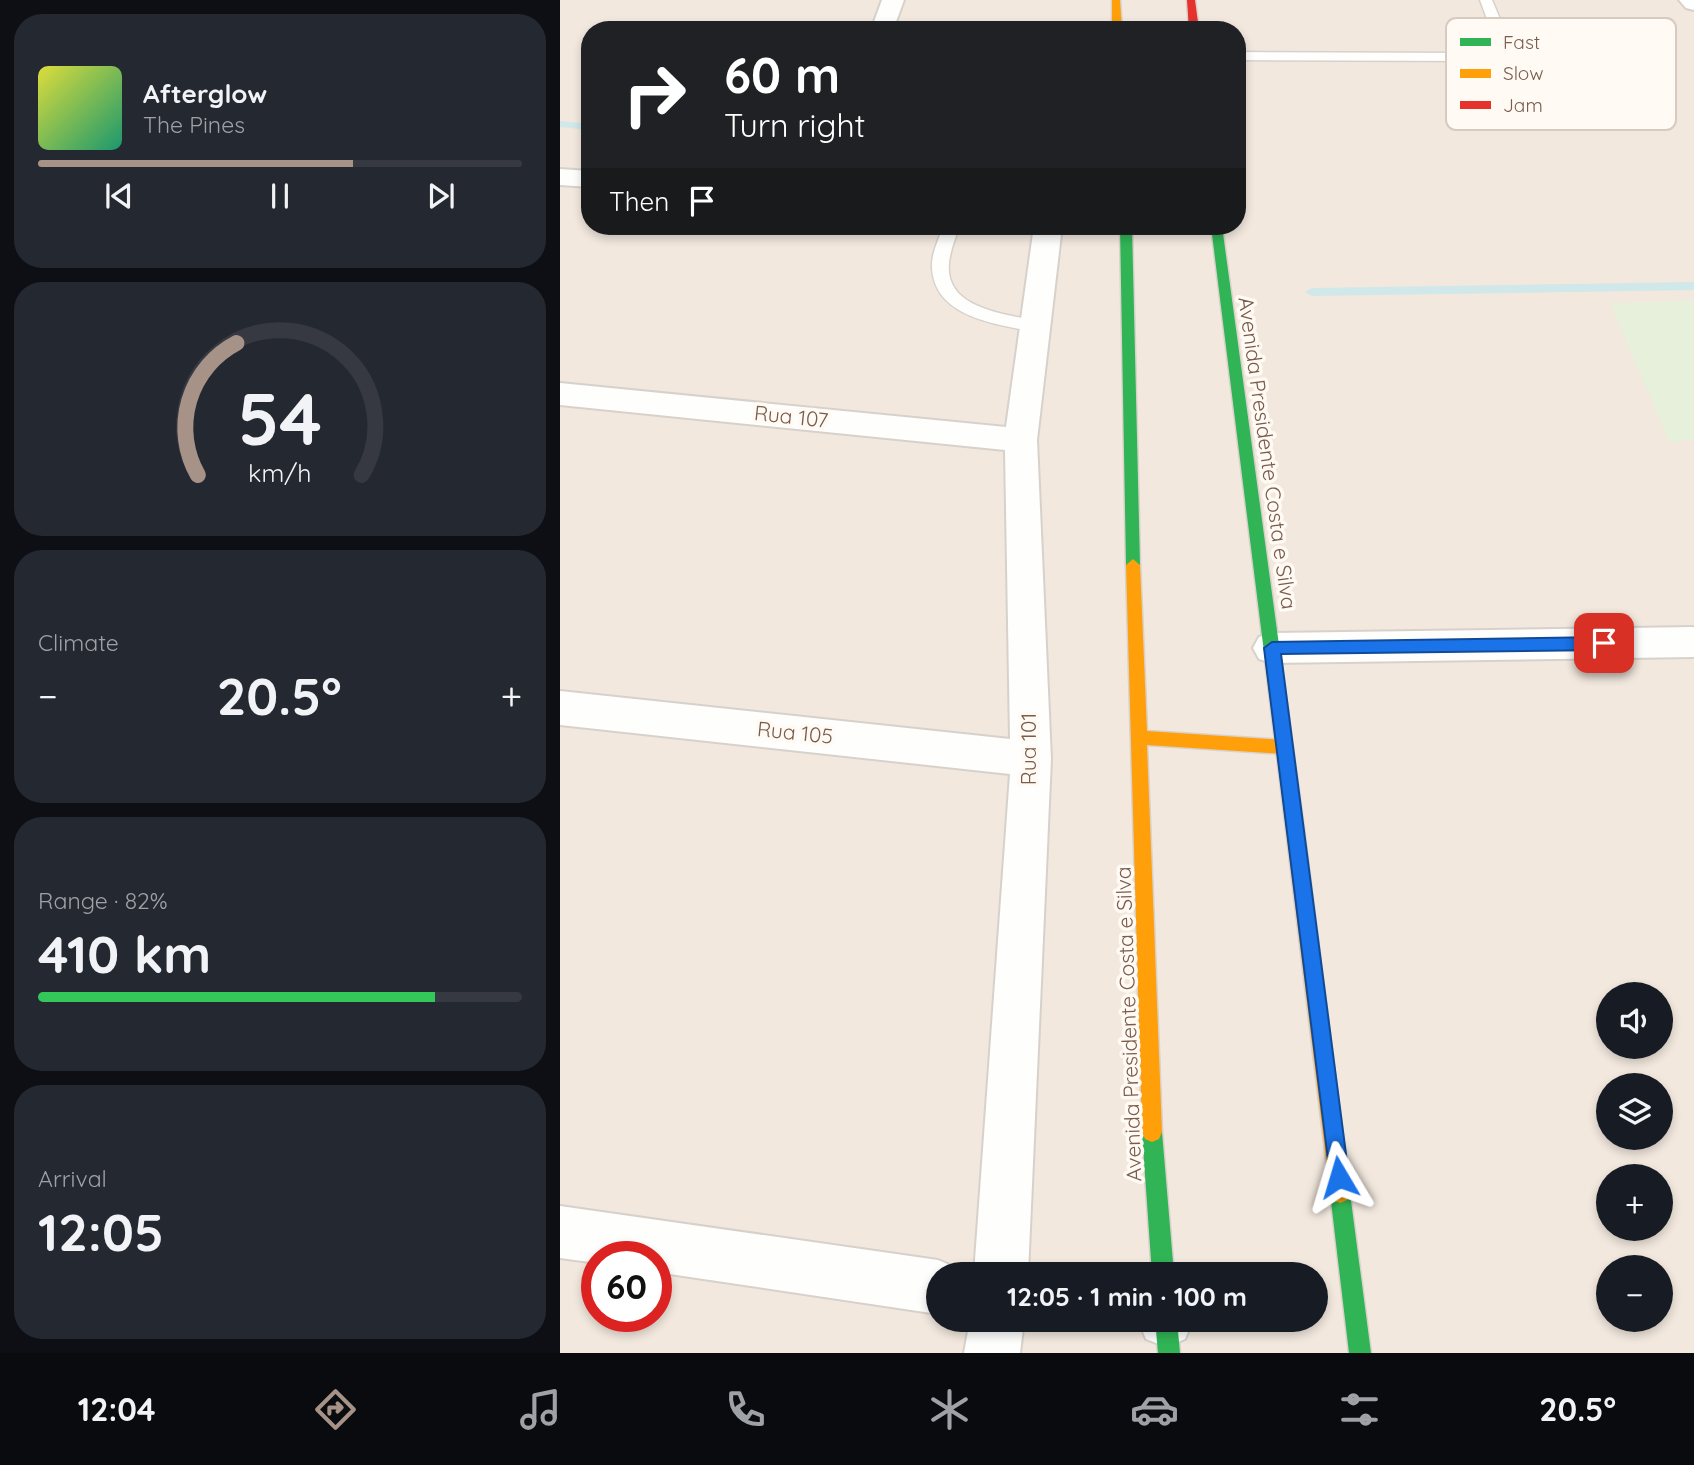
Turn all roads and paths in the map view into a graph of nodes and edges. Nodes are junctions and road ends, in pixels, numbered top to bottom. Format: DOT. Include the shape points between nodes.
graph roads {
  1 [pos="893,0"];
  2 [pos="1116,0"];
  3 [pos="1191,0"];
  4 [pos="1486,0"];
  5 [pos="1493,18"];
  6 [pos="885,21"];
  7 [pos="1117,21"];
  8 [pos="1193,21"];
  9 [pos="1246,56"];
  10 [pos="1446,58"];
  11 [pos="560,177"];
  12 [pos="581,178"];
  13 [pos="949,235"];
  14 [pos="1047,235"];
  15 [pos="1126,235"];
  16 [pos="1217,235"];
  17 [pos="1035,326"];
  18 [pos="560,394"];
  19 [pos="1021,440"];
  20 [pos="1694,642"];
  21 [pos="1272,648"];
  22 [pos="560,708"];
  23 [pos="1141,738"];
  24 [pos="1285,747"];
  25 [pos="1031,759"];
  26 [pos="560,1232"];
  27 [pos="1002,1262"];
  28 [pos="1162,1262"];
  29 [pos="926,1285"];
  30 [pos="995,1332"];
  31 [pos="1167,1332"];
  32 [pos="992,1353"];
  33 [pos="1169,1353"];
  34 [pos="1360,1353"];
  1 -- 6 [label="street"];
  2 -- 7 [label="main road"];
  3 -- 8 [label="main road"];
  4 -- 5 [label="lane"];
  9 -- 10 [label="lane"];
  11 -- 12 [label="street"];
  13 -- 17 [label="lane" via="940,267 944,285 959,303 981,314"];
  14 -- 17 [label="street, Rua 101"];
  15 -- 23 [label="main road, Avenida Presidente Costa e Silva" via="1130,506"];
  16 -- 21 [label="main road, Avenida Presidente Costa e Silva"];
  17 -- 19 [label="street, Rua 101"];
  18 -- 19 [label="street, Rua 107"];
  19 -- 25 [label="street, Rua 101"];
  20 -- 21 [label="street"];
  21 -- 24 [label="main road, Avenida Presidente Costa e Silva"];
  22 -- 25 [label="street, Rua 105"];
  23 -- 24 [label="main road"];
  23 -- 28 [label="main road, Avenida Presidente Costa e Silva" via="1150,1108"];
  24 -- 34 [label="main road, Avenida Presidente Costa e Silva"];
  25 -- 27 [label="street, Rua 101"];
  26 -- 29 [label="street"];
  30 -- 32 [label="street"];
  31 -- 33 [label="main road"];
}
